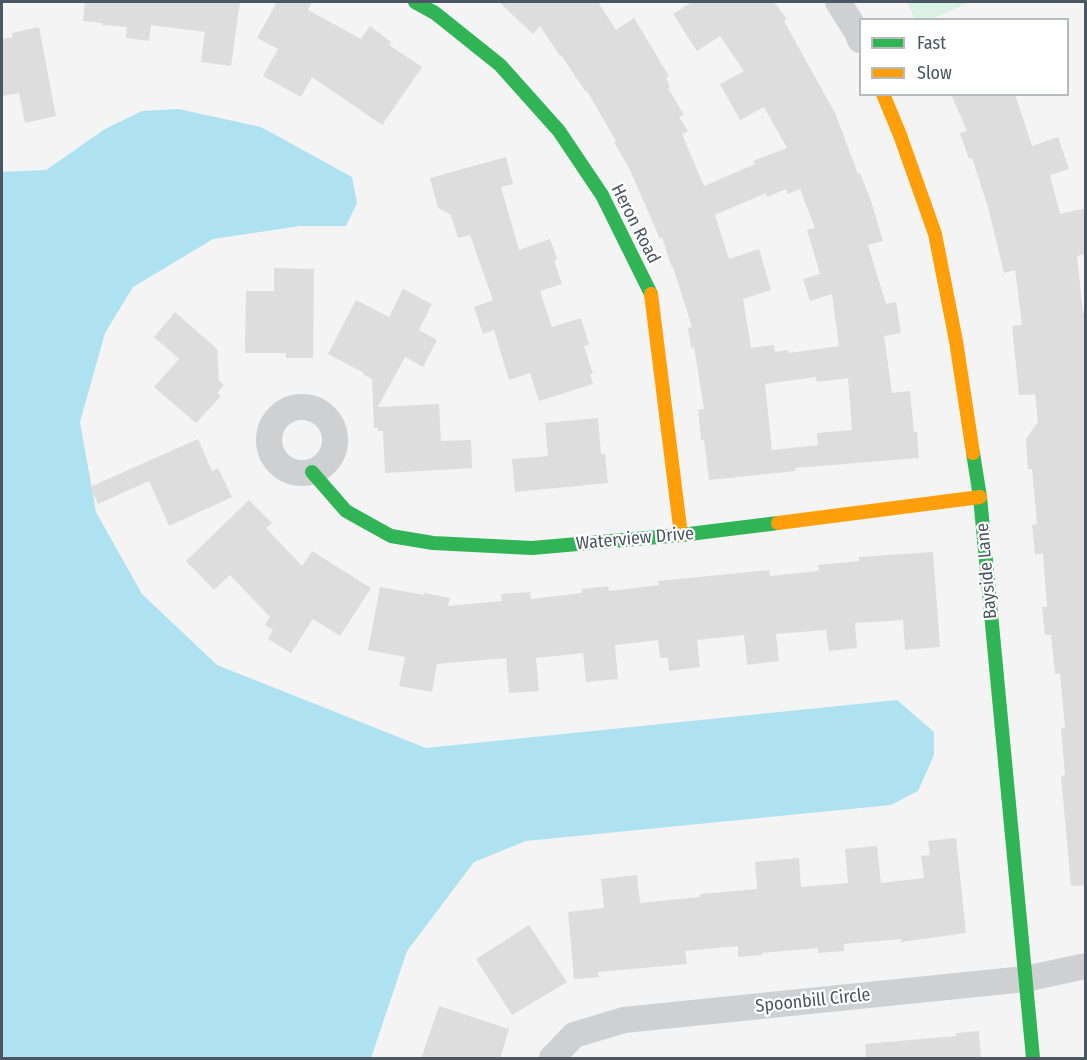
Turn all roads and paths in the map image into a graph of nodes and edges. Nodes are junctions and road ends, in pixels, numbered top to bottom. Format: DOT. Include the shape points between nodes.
graph roads {
  1 [pos="415,2"];
  2 [pos="838,2"];
  3 [pos="859,36"];
  4 [pos="884,96"];
  5 [pos="312,472"];
  6 [pos="980,496"];
  7 [pos="681,535"];
  8 [pos="1086,966"];
  9 [pos="1025,979"];
  10 [pos="552,1059"];
  11 [pos="1033,1059"];
  1 -- 7 [label="street, Heron Road" via="435,13 500,65 558,131 602,195 651,294"];
  2 -- 3 [label="street"];
  4 -- 6 [label="street, Bayside Lane" via="935,234"];
  5 -- 7 [label="street, Waterview Drive" via="346,511 391,536 433,543 532,548"];
  6 -- 7 [label="street, Waterview Drive"];
  6 -- 9 [label="street, Bayside Lane"];
  8 -- 9 [label="street, Spoonbill Circle"];
  9 -- 10 [label="street, Spoonbill Circle" via="624,1020 574,1035"];
  9 -- 11 [label="street, Bayside Lane"];
}
